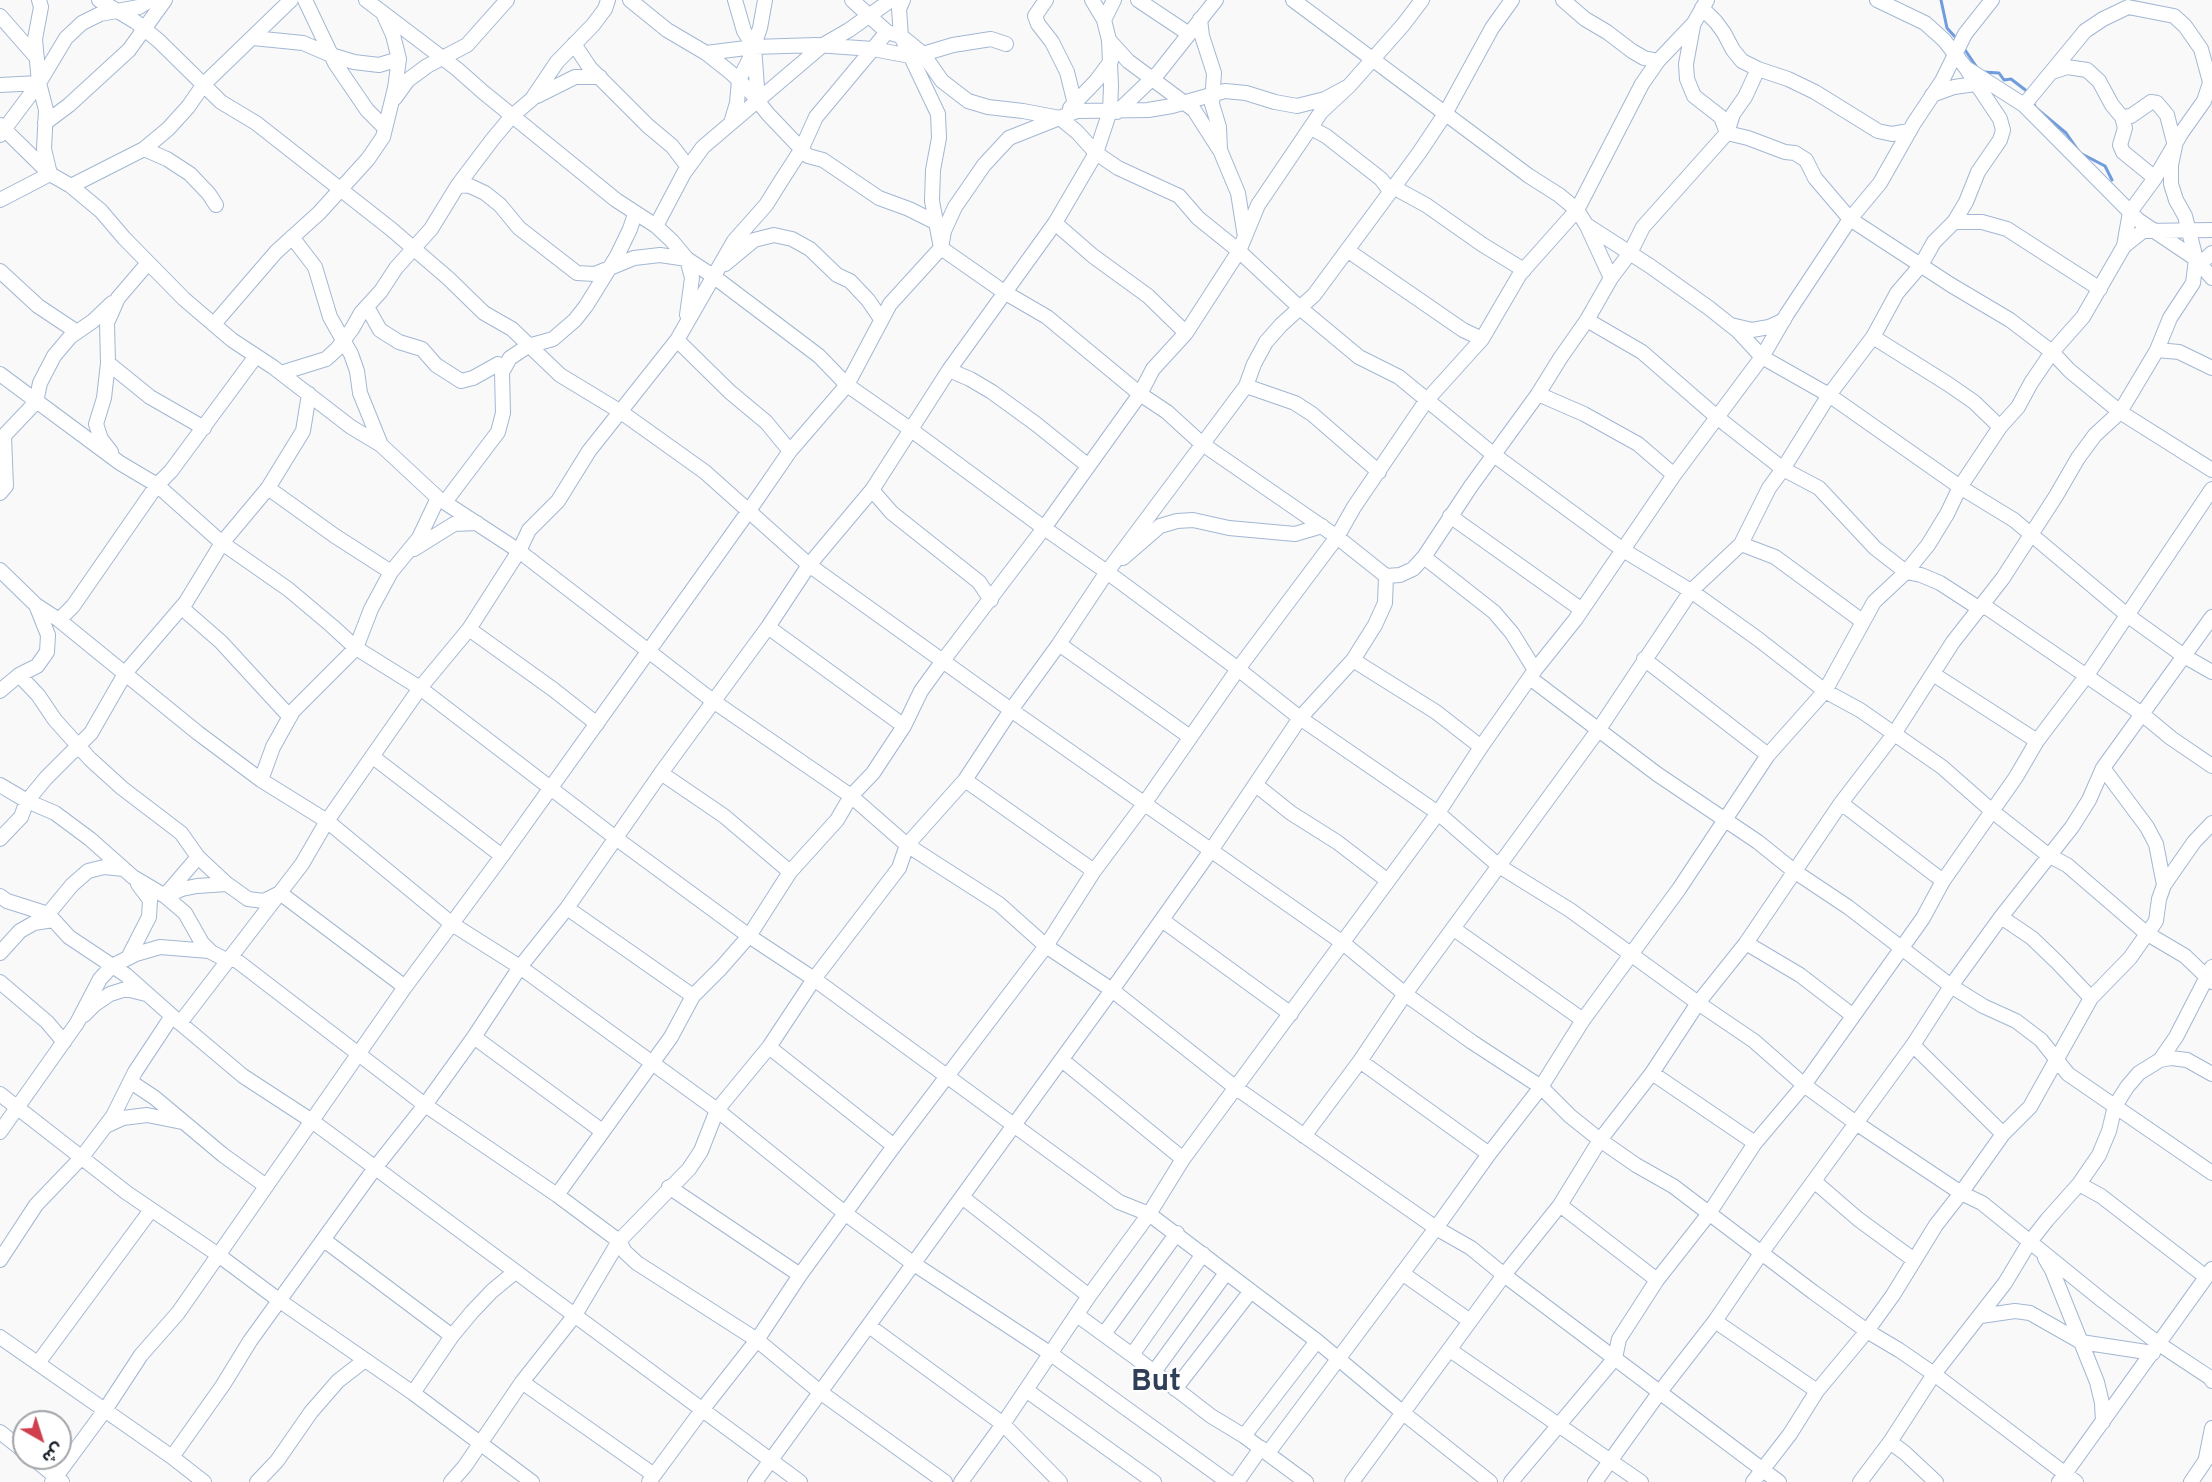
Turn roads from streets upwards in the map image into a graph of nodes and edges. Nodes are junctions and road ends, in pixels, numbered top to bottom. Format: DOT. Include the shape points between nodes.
graph roads {
  1 [pos="99,0"];
  2 [pos="150,0"];
  3 [pos="165,0"];
  4 [pos="291,0"];
  5 [pos="305,0"];
  6 [pos="366,0"];
  7 [pos="488,0"];
  8 [pos="608,0"];
  9 [pos="735,0"];
  10 [pos="765,0"];
  11 [pos="852,0"];
  12 [pos="891,0"];
  13 [pos="903,0"];
  14 [pos="1046,0"];
  15 [pos="1092,0"];
  16 [pos="1114,0"];
  17 [pos="1138,0"];
  18 [pos="1216,0"];
  19 [pos="1293,0"];
  20 [pos="1422,0"];
  21 [pos="1512,0"];
  22 [pos="1563,0"];
  23 [pos="1876,0"];
  24 [pos="1992,0"];
  25 [pos="633,1"];
  26 [pos="41,2"];
  27 [pos="1704,4"];
  28 [pos="502,5"];
  29 [pos="117,11"];
  30 [pos="382,11"];
  31 [pos="0,16"];
  32 [pos="870,16"];
  33 [pos="1200,19"];
  34 [pos="1104,20"];
  35 [pos="1694,23"];
  36 [pos="145,29"];
  37 [pos="894,34"];
  38 [pos="1190,34"];
  39 [pos="253,38"];
  40 [pos="1109,40"];
  41 [pos="574,44"];
  42 [pos="1006,44"];
  43 [pos="823,45"];
  44 [pos="754,47"];
  45 [pos="873,49"];
  46 [pos="706,53"];
  47 [pos="1955,54"];
  48 [pos="331,55"];
  49 [pos="916,55"];
  50 [pos="37,58"];
  51 [pos="442,58"];
  52 [pos="1371,58"];
  53 [pos="399,59"];
  54 [pos="1111,61"];
  55 [pos="1658,61"];
  56 [pos="1758,69"];
  57 [pos="2052,72"];
  58 [pos="600,77"];
  59 [pos="1152,79"];
  60 [pos="739,80"];
  61 [pos="2211,80"];
  62 [pos="39,83"];
  63 [pos="1982,83"];
  64 [pos="204,84"];
  65 [pos="0,85"];
  66 [pos="1349,86"];
  67 [pos="1212,95"];
  68 [pos="1932,95"];
  69 [pos="532,99"];
  70 [pos="758,100"];
  71 [pos="1185,102"];
  72 [pos="391,104"];
  73 [pos="1075,104"];
  74 [pos="2024,105"];
  75 [pos="1113,111"];
  76 [pos="1445,114"];
  77 [pos="512,116"];
  78 [pos="2122,117"];
  79 [pos="1060,118"];
  80 [pos="45,123"];
  81 [pos="731,123"];
  82 [pos="385,128"];
  83 [pos="1311,128"];
  84 [pos="1,130"];
  85 [pos="1909,131"];
  86 [pos="1726,133"];
  87 [pos="2175,146"];
  88 [pos="144,149"];
  89 [pos="801,150"];
  90 [pos="1220,150"];
  91 [pos="1096,153"];
  92 [pos="688,167"];
  93 [pos="50,174"];
  94 [pos="2155,178"];
  95 [pos="458,185"];
  96 [pos="71,186"];
  97 [pos="339,188"];
  98 [pos="1391,189"];
  99 [pos="0,200"];
  100 [pos="216,205"];
  101 [pos="1577,210"];
  102 [pos="2130,212"];
  103 [pos="635,214"];
  104 [pos="1850,219"];
  105 [pos="935,222"];
  106 [pos="1954,222"];
  107 [pos="1055,223"];
  108 [pos="656,226"];
  109 [pos="1587,226"];
  110 [pos="2152,229"];
  111 [pos="2188,230"];
  112 [pos="2212,230"];
  113 [pos="292,237"];
  114 [pos="1245,237"];
  115 [pos="2124,246"];
  116 [pos="412,248"];
  117 [pos="941,248"];
  118 [pos="1347,249"];
  119 [pos="1239,251"];
  120 [pos="1630,253"];
  121 [pos="2212,253"];
  122 [pos="687,259"];
  123 [pos="2198,261"];
  124 [pos="148,263"];
  125 [pos="1921,265"];
  126 [pos="610,266"];
  127 [pos="1524,270"];
  128 [pos="0,271"];
  129 [pos="713,276"];
  130 [pos="1611,278"];
  131 [pos="2212,278"];
  132 [pos="2100,289"];
  133 [pos="1004,292"];
  134 [pos="118,298"];
  135 [pos="367,307"];
  136 [pos="1300,308"];
  137 [pos="881,319"];
  138 [pos="1784,320"];
  139 [pos="1587,321"];
  140 [pos="214,324"];
  141 [pos="686,325"];
  142 [pos="1730,325"];
  143 [pos="77,332"];
  144 [pos="1186,333"];
  145 [pos="1873,338"];
  146 [pos="1482,339"];
  147 [pos="344,340"];
  148 [pos="677,340"];
  149 [pos="528,346"];
  150 [pos="2157,350"];
  151 [pos="2052,352"];
  152 [pos="256,356"];
  153 [pos="1762,357"];
  154 [pos="108,363"];
  155 [pos="505,367"];
  156 [pos="2212,368"];
  157 [pos="949,370"];
  158 [pos="281,373"];
  159 [pos="0,374"];
  160 [pos="847,385"];
  161 [pos="1246,386"];
  162 [pos="309,394"];
  163 [pos="1140,394"];
  164 [pos="1538,394"];
  165 [pos="1829,395"];
  166 [pos="1426,401"];
  167 [pos="36,402"];
  168 [pos="621,412"];
  169 [pos="2120,412"];
  170 [pos="1718,418"];
  171 [pos="2000,427"];
  172 [pos="204,428"];
  173 [pos="910,429"];
  174 [pos="2,438"];
  175 [pos="1201,443"];
  176 [pos="381,445"];
  177 [pos="790,451"];
  178 [pos="1494,455"];
  179 [pos="120,463"];
  180 [pos="1087,465"];
  181 [pos="1783,469"];
  182 [pos="2212,470"];
  183 [pos="1379,472"];
  184 [pos="1674,475"];
  185 [pos="157,485"];
  186 [pos="1960,487"];
  187 [pos="268,488"];
  188 [pos="2212,489"];
  189 [pos="872,490"];
  190 [pos="0,493"];
  191 [pos="442,500"];
  192 [pos="748,512"];
  193 [pos="1450,516"];
  194 [pos="477,523"];
  195 [pos="1322,526"];
  196 [pos="1044,528"];
  197 [pos="2029,535"];
  198 [pos="1337,537"];
  199 [pos="222,543"];
  200 [pos="1741,544"];
  201 [pos="1623,550"];
  202 [pos="519,551"];
  203 [pos="405,556"];
  204 [pos="1424,557"];
  205 [pos="809,565"];
  206 [pos="0,570"];
  207 [pos="1107,572"];
  208 [pos="1906,572"];
  209 [pos="391,573"];
  210 [pos="1386,576"];
  211 [pos="1691,591"];
  212 [pos="991,600"];
  213 [pos="36,605"];
  214 [pos="1982,607"];
  215 [pos="182,608"];
  216 [pos="1582,610"];
  217 [pos="2127,615"];
  218 [pos="2212,617"];
  219 [pos="59,620"];
  220 [pos="1862,621"];
  221 [pos="768,627"];
  222 [pos="469,629"];
  223 [pos="1059,644"];
  224 [pos="356,648"];
  225 [pos="650,651"];
  226 [pos="2184,656"];
  227 [pos="1644,659"];
  228 [pos="1353,660"];
  229 [pos="942,662"];
  230 [pos="1238,669"];
  231 [pos="126,672"];
  232 [pos="2212,672"];
  233 [pos="1532,674"];
  234 [pos="1933,674"];
  235 [pos="19,675"];
  236 [pos="2086,675"];
  237 [pos="420,688"];
  238 [pos="0,690"];
  239 [pos="1825,691"];
  240 [pos="713,701"];
  241 [pos="1011,710"];
  242 [pos="2142,714"];
  243 [pos="290,717"];
  244 [pos="1300,718"];
  245 [pos="597,724"];
  246 [pos="904,726"];
  247 [pos="1599,729"];
  248 [pos="1893,734"];
  249 [pos="1190,737"];
  250 [pos="2037,741"];
  251 [pos="78,746"];
  252 [pos="1481,747"];
  253 [pos="1768,755"];
  254 [pos="373,757"];
  255 [pos="2212,766"];
  256 [pos="2103,768"];
  257 [pos="662,773"];
  258 [pos="261,780"];
  259 [pos="965,780"];
  260 [pos="0,785"];
  261 [pos="1256,785"];
  262 [pos="550,788"];
  263 [pos="851,796"];
  264 [pos="27,801"];
  265 [pos="1841,803"];
  266 [pos="1144,804"];
  267 [pos="1992,811"];
  268 [pos="1438,813"];
  269 [pos="327,821"];
  270 [pos="1725,821"];
  271 [pos="2212,823"];
  272 [pos="617,838"];
  273 [pos="0,839"];
  274 [pos="907,845"];
  275 [pos="1212,849"];
  276 [pos="2048,855"];
  277 [pos="502,856"];
  278 [pos="198,857"];
  279 [pos="1499,866"];
  280 [pos="1094,871"];
  281 [pos="1794,871"];
  282 [pos="790,872"];
  283 [pos="129,873"];
  284 [pos="1389,881"];
  285 [pos="1943,881"];
  286 [pos="227,884"];
  287 [pos="2164,885"];
  288 [pos="280,894"];
  289 [pos="0,896"];
  290 [pos="165,896"];
  291 [pos="567,908"];
  292 [pos="51,917"];
  293 [pos="2001,917"];
  294 [pos="1162,920"];
  295 [pos="452,924"];
  296 [pos="1454,929"];
  297 [pos="2146,933"];
  298 [pos="749,936"];
  299 [pos="1343,943"];
  300 [pos="1746,943"];
  301 [pos="1046,946"];
  302 [pos="1901,949"];
  303 [pos="209,951"];
  304 [pos="0,953"];
  305 [pos="1632,954"];
  306 [pos="128,958"];
  307 [pos="230,959"];
  308 [pos="112,966"];
  309 [pos="520,967"];
  310 [pos="2210,975"];
  311 [pos="814,979"];
  312 [pos="0,982"];
  313 [pos="1951,986"];
  314 [pos="405,987"];
  315 [pos="1113,990"];
  316 [pos="1405,994"];
  317 [pos="149,995"];
  318 [pos="693,996"];
  319 [pos="2091,998"];
  320 [pos="1698,1003"];
  321 [pos="1291,1014"];
  322 [pos="1852,1015"];
  323 [pos="176,1020"];
  324 [pos="1583,1020"];
  325 [pos="76,1023"];
  326 [pos="474,1037"];
  327 [pos="64,1042"];
  328 [pos="1913,1045"];
  329 [pos="769,1047"];
  330 [pos="357,1055"];
  331 [pos="2056,1058"];
  332 [pos="1062,1060"];
  333 [pos="2160,1060"];
  334 [pos="1360,1061"];
  335 [pos="651,1064"];
  336 [pos="1652,1073"];
  337 [pos="2212,1074"];
  338 [pos="946,1077"];
  339 [pos="130,1082"];
  340 [pos="1804,1085"];
  341 [pos="1541,1087"];
  342 [pos="1236,1088"];
  343 [pos="0,1094"];
  344 [pos="425,1105"];
  345 [pos="18,1106"];
  346 [pos="2115,1106"];
  347 [pos="717,1110"];
  348 [pos="312,1121"];
  349 [pos="1856,1123"];
  350 [pos="187,1124"];
  351 [pos="106,1126"];
  352 [pos="1013,1126"];
  353 [pos="602,1131"];
  354 [pos="0,1132"];
  355 [pos="2003,1134"];
  356 [pos="1304,1136"];
  357 [pos="1600,1140"];
  358 [pos="1755,1143"];
  359 [pos="894,1146"];
  360 [pos="1489,1154"];
  361 [pos="82,1157"];
  362 [pos="1183,1159"];
  363 [pos="375,1168"];
  364 [pos="2212,1173"];
  365 [pos="1814,1181"];
  366 [pos="2079,1184"];
  367 [pos="266,1186"];
  368 [pos="669,1187"];
  369 [pos="1961,1193"];
  370 [pos="557,1195"];
  371 [pos="962,1197"];
  372 [pos="1560,1205"];
  373 [pos="151,1210"];
  374 [pos="846,1214"];
  375 [pos="1149,1214"];
  376 [pos="1708,1215"];
  377 [pos="1436,1228"];
  378 [pos="1177,1233"];
  379 [pos="324,1240"];
  380 [pos="619,1241"];
  381 [pos="2029,1243"];
  382 [pos="2042,1251"];
  383 [pos="1761,1252"];
  384 [pos="217,1254"];
  385 [pos="1203,1254"];
  386 [pos="0,1260"];
  387 [pos="1914,1260"];
  388 [pos="914,1264"];
  389 [pos="515,1272"];
  390 [pos="1226,1273"];
  391 [pos="1402,1273"];
  392 [pos="2209,1273"];
  393 [pos="800,1275"];
  394 [pos="1504,1275"];
  395 [pos="1657,1280"];
  396 [pos="1251,1291"];
  397 [pos="1089,1296"];
  398 [pos="280,1301"];
  399 [pos="575,1315"];
  400 [pos="1077,1315"];
  401 [pos="1981,1316"];
  402 [pos="1715,1321"];
  403 [pos="1470,1322"];
  404 [pos="869,1326"];
  405 [pos="1867,1331"];
  406 [pos="1104,1334"];
  407 [pos="452,1336"];
  408 [pos="0,1338"];
  409 [pos="758,1340"];
  410 [pos="1317,1341"];
  411 [pos="2081,1342"];
  412 [pos="2156,1348"];
  413 [pos="1450,1350"];
  414 [pos="1051,1354"];
  415 [pos="1132,1355"];
  416 [pos="1615,1358"];
  417 [pos="1339,1359"];
  418 [pos="365,1360"];
  419 [pos="38,1364"];
  420 [pos="1154,1372"];
  421 [pos="1934,1374"];
  422 [pos="2212,1380"];
  423 [pos="522,1383"];
  424 [pos="1175,1389"];
  425 [pos="1026,1390"];
  426 [pos="1817,1391"];
  427 [pos="820,1392"];
  428 [pos="413,1393"];
  429 [pos="1659,1393"];
  430 [pos="105,1410"];
  431 [pos="702,1410"];
  432 [pos="1402,1412"];
  433 [pos="2103,1422"];
  434 [pos="1003,1424"];
  435 [pos="1559,1426"];
  436 [pos="2212,1428"];
  437 [pos="0,1432"];
  438 [pos="1244,1436"];
  439 [pos="12,1442"];
  440 [pos="1890,1442"];
  441 [pos="480,1445"];
  442 [pos="1264,1451"];
  443 [pos="2209,1454"];
  444 [pos="172,1457"];
  445 [pos="1611,1460"];
  446 [pos="771,1461"];
  447 [pos="1763,1468"];
  448 [pos="652,1478"];
  449 [pos="2067,1479"];
  450 [pos="57,1480"];
  451 [pos="2195,1481"];
  452 [pos="204,1482"];
  453 [pos="257,1482"];
  454 [pos="452,1482"];
  455 [pos="532,1482"];
  456 [pos="756,1482"];
  457 [pos="800,1482"];
  458 [pos="945,1482"];
  459 [pos="961,1482"];
  460 [pos="1060,1482"];
  461 [pos="1154,1482"];
  462 [pos="1228,1482"];
  463 [pos="1237,1482"];
  464 [pos="1305,1482"];
  465 [pos="1352,1482"];
  466 [pos="1490,1482"];
  467 [pos="1511,1482"];
  468 [pos="1594,1482"];
  469 [pos="1641,1482"];
  470 [pos="1753,1482"];
  471 [pos="1779,1482"];
  472 [pos="1860,1482"];
  473 [pos="1936,1482"];
  1 -- 29 [label="street"];
  2 -- 29 [label="street"];
  3 -- 36 [label="street"];
  4 -- 39 [label="street"];
  5 -- 48 [label="street"];
  6 -- 30 [label="street"];
  7 -- 28 [label="street"];
  8 -- 41 [label="street" via="605,9"];
  9 -- 44 [label="street" via="744,32"];
  10 -- 44 [label="street"];
  11 -- 32 [label="street"];
  12 -- 32 [label="street"];
  13 -- 37 [label="street"];
  14 -- 73 [label="street" via="1035,16 1067,72"];
  15 -- 34 [label="street"];
  16 -- 34 [label="street"];
  17 -- 38 [label="street"];
  18 -- 33 [label="street"];
  19 -- 52 [label="street"];
  20 -- 52 [label="street"];
  21 -- 76 [label="street" via="1492,28"];
  22 -- 55 [label="street" via="1632,51"];
  23 -- 47 [label="street" via="1925,23"];
  24 -- 47 [label="street" via="1965,34"];
  25 -- 46 [label="street" via="667,30"];
  26 -- 50 [label="street" via="35,39"];
  27 -- 35 [label="street"];
  27 -- 56 [label="street" via="1742,61"];
  28 -- 51 [label="street" via="467,45"];
  29 -- 36 [label="street"];
  29 -- 62 [label="street" via="82,23 66,38"];
  30 -- 51 [label="street"];
  30 -- 53 [label="street"];
  31 -- 50 [label="street"];
  32 -- 37 [label="street"];
  32 -- 43 [label="street"];
  33 -- 38 [label="street"];
  33 -- 67 [label="street" via="1214,73"];
  34 -- 40 [label="street"];
  35 -- 55 [label="street"];
  35 -- 86 [label="street" via="1688,43 1687,80 1694,96 1721,117"];
  36 -- 64 [label="street"];
  36 -- 80 [label="street" via="129,50"];
  37 -- 45 [label="street"];
  37 -- 49 [label="street"];
  38 -- 59 [label="street"];
  39 -- 48 [label="street" via="303,43"];
  39 -- 64 [label="street"];
  40 -- 54 [label="street"];
  40 -- 59 [label="street"];
  41 -- 58 [label="street"];
  41 -- 69 [label="street"];
  42 -- 49 [label="street" via="991,39"];
  43 -- 44 [label="street"];
  43 -- 45 [label="street"];
  43 -- 70 [label="street"];
  44 -- 46 [label="street"];
  44 -- 60 [label="street"];
  44 -- 70 [label="street"];
  45 -- 49 [label="street"];
  45 -- 89 [label="street" via="816,117"];
  46 -- 60 [label="street"];
  47 -- 63 [label="street"];
  47 -- 68 [label="street"];
  48 -- 53 [label="street" via="379,64"];
  48 -- 82 [label="street" via="367,110"];
  49 -- 79 [label="street" via="968,100 988,107"];
  49 -- 105 [label="street" via="938,114 932,201"];
  50 -- 62 [label="street"];
  51 -- 72 [label="street" via="408,80"];
  51 -- 77 [label="street"];
  52 -- 66 [label="street"];
  52 -- 76 [label="street"];
  53 -- 72 [label="street"];
  54 -- 73 [label="street"];
  54 -- 75 [label="street"];
  55 -- 101 [label="street" via="1642,84"];
  56 -- 85 [label="street" via="1815,92 1878,131"];
  56 -- 86 [label="street"];
  57 -- 61 [label="street" via="2085,31 2128,7 2174,16 2201,49"];
  57 -- 74 [label="street"];
  57 -- 78 [label="street" via="2067,67 2087,70 2099,81"];
  58 -- 69 [label="street" via="575,77"];
  58 -- 92 [label="street" via="672,146"];
  59 -- 71 [label="street"];
  59 -- 75 [label="street"];
  60 -- 70 [label="street"];
  60 -- 81 [label="street"];
  61 -- 87 [label="street" via="2204,101"];
  62 -- 65 [label="street"];
  62 -- 80 [label="street"];
  62 -- 84 [label="street"];
  63 -- 68 [label="street"];
  63 -- 74 [label="street"];
  63 -- 106 [label="street" via="2003,130"];
  64 -- 88 [label="street" via="181,115"];
  64 -- 97 [label="street" via="221,102 256,123"];
  66 -- 67 [label="street" via="1325,99 1297,106 1246,93 1225,91"];
  66 -- 83 [label="street" via="1321,112"];
  67 -- 71 [label="street"];
  67 -- 90 [label="street"];
  68 -- 85 [label="street"];
  69 -- 77 [label="street"];
  70 -- 81 [label="street"];
  70 -- 89 [label="street"];
  71 -- 75 [label="street" via="1148,110"];
  71 -- 90 [label="street"];
  72 -- 82 [label="street"];
  73 -- 79 [label="street"];
  74 -- 102 [label="street"];
  75 -- 79 [label="street" via="1077,111"];
  75 -- 91 [label="street"];
  76 -- 98 [label="street"];
  76 -- 101 [label="street"];
  77 -- 95 [label="street"];
  77 -- 103 [label="street"];
  78 -- 87 [label="street" via="2131,116 2151,102 2157,103 2167,115"];
  78 -- 94 [label="street" via="2123,152"];
  79 -- 91 [label="street"];
  79 -- 117 [label="street" via="1009,138 984,165 955,207"];
  80 -- 93 [label="street" via="44,149"];
  81 -- 92 [label="street" via="703,147"];
  82 -- 97 [label="street" via="368,159"];
  83 -- 98 [label="street"];
  83 -- 114 [label="street" via="1258,206"];
  84 -- 93 [label="street"];
  85 -- 104 [label="street" via="1880,183"];
  86 -- 104 [label="street" via="1795,153 1806,160 1815,178"];
  86 -- 120 [label="street" via="1643,227"];
  87 -- 94 [label="street"];
  87 -- 111 [label="street" via="2171,184"];
  88 -- 96 [label="street"];
  88 -- 100 [label="street" via="190,174"];
  89 -- 105 [label="street" via="823,160 879,198"];
  89 -- 129 [label="street"];
  90 -- 114 [label="street" via="1238,193"];
  91 -- 107 [label="street"];
  91 -- 119 [label="street" via="1118,168 1179,196 1198,218"];
  92 -- 108 [label="street"];
  93 -- 96 [label="street"];
  93 -- 99 [label="street"];
  94 -- 102 [label="street"];
  95 -- 116 [label="street" via="430,229"];
  95 -- 126 [label="street" via="485,193 519,228 577,273 596,274"];
  96 -- 124 [label="street" via="101,211"];
  97 -- 113 [label="street"];
  97 -- 116 [label="street"];
  98 -- 118 [label="street"];
  98 -- 127 [label="street" via="1426,205"];
  101 -- 109 [label="street"];
  101 -- 127 [label="street"];
  102 -- 110 [label="street"];
  102 -- 115 [label="street"];
  103 -- 108 [label="street"];
  103 -- 126 [label="street"];
  104 -- 125 [label="street"];
  104 -- 138 [label="street"];
  105 -- 117 [label="street"];
  106 -- 125 [label="street" via="1934,242"];
  106 -- 132 [label="street" via="1982,222 2007,229"];
  107 -- 133 [label="street"];
  107 -- 144 [label="street" via="1148,296"];
  108 -- 122 [label="street"];
  109 -- 120 [label="street"];
  109 -- 130 [label="street"];
  110 -- 111 [label="street"];
  110 -- 115 [label="street"];
  110 -- 123 [label="street"];
  111 -- 112 [label="street"];
  111 -- 123 [label="street"];
  113 -- 140 [label="street"];
  113 -- 147 [label="street" via="315,267 330,317"];
  114 -- 119 [label="street"];
  115 -- 132 [label="street"];
  116 -- 135 [label="street"];
  116 -- 149 [label="street" via="484,313 512,329"];
  117 -- 133 [label="street"];
  117 -- 137 [label="street"];
  118 -- 136 [label="street"];
  118 -- 146 [label="street" via="1463,330"];
  119 -- 136 [label="street"];
  119 -- 144 [label="street"];
  120 -- 130 [label="street"];
  120 -- 142 [label="street"];
  121 -- 123 [label="street"];
  122 -- 126 [label="street" via="660,255"];
  122 -- 129 [label="street"];
  122 -- 141 [label="street" via="693,278"];
  123 -- 131 [label="street"];
  123 -- 150 [label="street" via="2193,283 2170,318"];
  124 -- 134 [label="street"];
  124 -- 140 [label="street"];
  125 -- 145 [label="street" via="1897,293"];
  125 -- 151 [label="street" via="2010,320"];
  126 -- 149 [label="street" via="575,320 553,339"];
  127 -- 146 [label="street"];
  128 -- 143 [label="street" via="38,306"];
  129 -- 137 [label="street" via="754,240 774,235 792,239 850,281"];
  129 -- 141 [label="street"];
  129 -- 160 [label="street" via="819,356"];
  130 -- 139 [label="street"];
  132 -- 151 [label="street" via="2083,317"];
  133 -- 157 [label="street"];
  133 -- 163 [label="street" via="1047,318"];
  134 -- 143 [label="street"];
  134 -- 154 [label="street" via="107,323"];
  135 -- 147 [label="street"];
  135 -- 155 [label="street" via="380,330 399,342 422,349 436,365 461,381 498,364"];
  136 -- 161 [label="street" via="1266,342"];
  136 -- 166 [label="street" via="1359,357 1399,377"];
  137 -- 160 [label="street"];
  138 -- 142 [label="street" via="1752,330"];
  138 -- 153 [label="street"];
  139 -- 164 [label="street"];
  139 -- 170 [label="street" via="1642,352"];
  140 -- 152 [label="street"];
  141 -- 148 [label="street"];
  142 -- 153 [label="street"];
  143 -- 167 [label="street" via="54,356 40,383"];
  144 -- 163 [label="street" via="1153,369"];
  145 -- 165 [label="street"];
  145 -- 171 [label="street" via="1965,396"];
  146 -- 166 [label="street"];
  147 -- 158 [label="street" via="326,359"];
  147 -- 176 [label="street"];
  148 -- 168 [label="street"];
  148 -- 177 [label="street" via="729,392 766,422"];
  149 -- 155 [label="street" via="510,358"];
  149 -- 168 [label="street" via="560,375"];
  150 -- 156 [label="street" via="2179,352"];
  150 -- 169 [label="street"];
  151 -- 169 [label="street"];
  151 -- 171 [label="street" via="2018,407"];
  152 -- 158 [label="street"];
  152 -- 172 [label="street"];
  153 -- 165 [label="street"];
  153 -- 170 [label="street"];
  154 -- 172 [label="street" via="150,397"];
  154 -- 179 [label="street" via="96,424 101,439"];
  155 -- 191 [label="street" via="498,432"];
  157 -- 173 [label="street"];
  157 -- 180 [label="street" via="992,392"];
  158 -- 162 [label="street"];
  159 -- 167 [label="street"];
  160 -- 173 [label="street"];
  160 -- 177 [label="street"];
  161 -- 175 [label="street"];
  161 -- 183 [label="street" via="1295,403"];
  162 -- 176 [label="street"];
  162 -- 187 [label="street" via="303,431"];
  163 -- 175 [label="street"];
  163 -- 180 [label="street"];
  164 -- 178 [label="street"];
  164 -- 184 [label="street" via="1638,444"];
  165 -- 181 [label="street"];
  165 -- 186 [label="street"];
  166 -- 178 [label="street"];
  166 -- 183 [label="street"];
  167 -- 174 [label="street"];
  167 -- 179 [label="street"];
  168 -- 192 [label="street" via="705,472"];
  168 -- 202 [label="street" via="589,452 558,501 529,530"];
  169 -- 182 [label="street"];
  169 -- 197 [label="street" via="2095,435"];
  170 -- 181 [label="street"];
  170 -- 184 [label="street"];
  171 -- 186 [label="street"];
  172 -- 185 [label="street"];
  173 -- 189 [label="street"];
  173 -- 196 [label="street"];
  174 -- 190 [label="street" via="6,486"];
  175 -- 195 [label="street"];
  175 -- 207 [label="street"];
  176 -- 191 [label="street"];
  177 -- 192 [label="street"];
  178 -- 193 [label="street"];
  178 -- 201 [label="street"];
  179 -- 185 [label="street"];
  180 -- 196 [label="street"];
  181 -- 200 [label="street" via="1768,488"];
  181 -- 208 [label="street" via="1819,488 1875,548"];
  183 -- 198 [label="street"];
  184 -- 201 [label="street"];
  185 -- 199 [label="street"];
  185 -- 219 [label="street" via="74,606"];
  186 -- 197 [label="street" via="2014,520"];
  186 -- 208 [label="street" via="1928,545"];
  187 -- 199 [label="street"];
  187 -- 209 [label="street"];
  188 -- 217 [label="street"];
  189 -- 205 [label="street"];
  189 -- 212 [label="street" via="892,513 979,582"];
  191 -- 194 [label="street"];
  191 -- 203 [label="street"];
  192 -- 205 [label="street"];
  192 -- 225 [label="street"];
  193 -- 204 [label="street"];
  193 -- 216 [label="street"];
  194 -- 202 [label="street"];
  194 -- 203 [label="street" via="453,524"];
  195 -- 198 [label="street"];
  195 -- 207 [label="street" via="1295,534 1177,521 1160,526"];
  196 -- 207 [label="street"];
  196 -- 212 [label="street"];
  197 -- 214 [label="street"];
  197 -- 217 [label="street"];
  198 -- 210 [label="street"];
  198 -- 230 [label="street"];
  199 -- 215 [label="street"];
  199 -- 224 [label="street" via="288,589"];
  200 -- 211 [label="street"];
  200 -- 220 [label="street" via="1775,557"];
  201 -- 211 [label="street"];
  201 -- 216 [label="street"];
  202 -- 222 [label="street"];
  202 -- 225 [label="street"];
  203 -- 209 [label="street"];
  204 -- 210 [label="street" via="1413,569"];
  204 -- 233 [label="street" via="1494,612 1512,633"];
  205 -- 221 [label="street"];
  205 -- 229 [label="street"];
  206 -- 213 [label="street"];
  207 -- 223 [label="street"];
  207 -- 230 [label="street"];
  208 -- 214 [label="street" via="1940,583"];
  208 -- 220 [label="street" via="1874,602"];
  209 -- 224 [label="street"];
  210 -- 228 [label="street" via="1385,603"];
  211 -- 227 [label="street"];
  211 -- 239 [label="street"];
  212 -- 229 [label="street"];
  213 -- 219 [label="street"];
  213 -- 235 [label="street" via="48,635 47,652 37,666"];
  214 -- 234 [label="street"];
  214 -- 236 [label="street"];
  215 -- 231 [label="street"];
  215 -- 243 [label="street" via="221,642"];
  216 -- 233 [label="street"];
  217 -- 226 [label="street"];
  217 -- 236 [label="street"];
  218 -- 226 [label="street"];
  219 -- 231 [label="street"];
  220 -- 239 [label="street"];
  221 -- 240 [label="street"];
  221 -- 246 [label="street"];
  222 -- 237 [label="street"];
  222 -- 245 [label="street"];
  223 -- 241 [label="street"];
  223 -- 249 [label="street"];
  224 -- 237 [label="street"];
  224 -- 243 [label="street"];
  225 -- 240 [label="street"];
  225 -- 245 [label="street"];
  226 -- 232 [label="street"];
  226 -- 242 [label="street"];
  227 -- 247 [label="street"];
  227 -- 253 [label="street"];
  228 -- 244 [label="street"];
  228 -- 252 [label="street" via="1436,712"];
  229 -- 241 [label="street"];
  229 -- 246 [label="street" via="921,691"];
  230 -- 244 [label="street"];
  230 -- 249 [label="street"];
  231 -- 251 [label="street" via="102,717"];
  231 -- 258 [label="street"];
  233 -- 247 [label="street"];
  233 -- 252 [label="street"];
  234 -- 248 [label="street"];
  234 -- 250 [label="street"];
  235 -- 238 [label="street"];
  235 -- 251 [label="street"];
  236 -- 242 [label="street"];
  236 -- 250 [label="street"];
  237 -- 254 [label="street"];
  237 -- 262 [label="street"];
  239 -- 248 [label="street"];
  239 -- 253 [label="street"];
  240 -- 257 [label="street"];
  240 -- 263 [label="street"];
  241 -- 259 [label="street"];
  241 -- 266 [label="street"];
  242 -- 255 [label="street"];
  242 -- 256 [label="street"];
  243 -- 258 [label="street"];
  244 -- 261 [label="street"];
  244 -- 268 [label="street"];
  245 -- 262 [label="street"];
  246 -- 263 [label="street" via="873,773"];
  247 -- 270 [label="street"];
  247 -- 279 [label="street"];
  248 -- 265 [label="street"];
  248 -- 267 [label="street" via="1942,768"];
  249 -- 266 [label="street"];
  250 -- 267 [label="street"];
  251 -- 264 [label="street"];
  251 -- 278 [label="street" via="122,788 181,833"];
  252 -- 268 [label="street"];
  253 -- 270 [label="street"];
  254 -- 269 [label="street"];
  254 -- 277 [label="street"];
  256 -- 276 [label="street" via="2072,827"];
  256 -- 287 [label="street" via="2156,844"];
  257 -- 272 [label="street"];
  257 -- 282 [label="street" via="724,816"];
  258 -- 269 [label="street"];
  259 -- 274 [label="street"];
  259 -- 280 [label="street"];
  260 -- 264 [label="street"];
  261 -- 275 [label="street"];
  261 -- 284 [label="street"];
  262 -- 272 [label="street"];
  262 -- 277 [label="street"];
  263 -- 274 [label="street"];
  263 -- 282 [label="street" via="837,819"];
  264 -- 273 [label="street" via="21,817"];
  264 -- 283 [label="street" via="55,813"];
  265 -- 281 [label="street"];
  265 -- 285 [label="street"];
  266 -- 275 [label="street"];
  266 -- 280 [label="street"];
  267 -- 276 [label="street"];
  267 -- 285 [label="street"];
  268 -- 279 [label="street"];
  268 -- 284 [label="street"];
  269 -- 288 [label="street"];
  269 -- 295 [label="street"];
  270 -- 281 [label="street"];
  270 -- 305 [label="street"];
  271 -- 287 [label="street"];
  272 -- 291 [label="street"];
  272 -- 298 [label="street"];
  274 -- 301 [label="street" via="999,903"];
  274 -- 311 [label="street" via="899,868"];
  275 -- 294 [label="street"];
  275 -- 299 [label="street"];
  276 -- 293 [label="street"];
  276 -- 297 [label="street" via="2067,865"];
  277 -- 295 [label="street"];
  278 -- 286 [label="street"];
  278 -- 290 [label="street"];
  279 -- 296 [label="street"];
  279 -- 305 [label="street" via="1570,909"];
  280 -- 301 [label="street"];
  281 -- 300 [label="street"];
  281 -- 302 [label="street"];
  282 -- 298 [label="street"];
  283 -- 290 [label="street"];
  283 -- 292 [label="street" via="104,867 88,871 72,885"];
  283 -- 306 [label="street" via="150,900 148,917"];
  284 -- 299 [label="street"];
  285 -- 302 [label="street"];
  286 -- 288 [label="street" via="248,899 264,901"];
  286 -- 290 [label="street" via="197,886"];
  287 -- 297 [label="street" via="2156,921"];
  288 -- 307 [label="street"];
  288 -- 314 [label="street"];
  289 -- 292 [label="street"];
  290 -- 303 [label="street" via="185,913"];
  291 -- 309 [label="street"];
  291 -- 318 [label="street"];
  292 -- 304 [label="street" via="20,931"];
  292 -- 308 [label="street" via="69,938"];
  293 -- 313 [label="street"];
  293 -- 319 [label="street" via="2032,938"];
  294 -- 315 [label="street"];
  294 -- 321 [label="street"];
  295 -- 309 [label="street"];
  295 -- 314 [label="street"];
  296 -- 316 [label="street"];
  296 -- 324 [label="street"];
  297 -- 310 [label="street"];
  297 -- 319 [label="street" via="2130,958"];
  298 -- 311 [label="street"];
  298 -- 318 [label="street"];
  299 -- 316 [label="street"];
  299 -- 321 [label="street"];
  300 -- 320 [label="street"];
  300 -- 322 [label="street" via="1800,975"];
  301 -- 315 [label="street"];
  301 -- 338 [label="street"];
  302 -- 313 [label="street"];
  302 -- 322 [label="street"];
  303 -- 306 [label="street" via="160,947"];
  303 -- 307 [label="street"];
  305 -- 320 [label="street"];
  305 -- 324 [label="street"];
  306 -- 308 [label="street"];
  307 -- 323 [label="street"];
  307 -- 330 [label="street"];
  308 -- 317 [label="street"];
  308 -- 325 [label="street" via="100,979"];
  309 -- 326 [label="street"];
  309 -- 335 [label="street"];
  310 -- 333 [label="street"];
  311 -- 329 [label="street"];
  311 -- 338 [label="street"];
  312 -- 327 [label="street"];
  313 -- 328 [label="street"];
  313 -- 331 [label="street" via="2016,1021 2041,1040"];
  314 -- 330 [label="street"];
  315 -- 332 [label="street"];
  315 -- 342 [label="street"];
  316 -- 334 [label="street"];
  316 -- 341 [label="street"];
  317 -- 323 [label="street"];
  317 -- 325 [label="street" via="126,989 110,994"];
  318 -- 335 [label="street"];
  319 -- 331 [label="street"];
  320 -- 336 [label="street"];
  320 -- 340 [label="street" via="1754,1041"];
  321 -- 342 [label="street"];
  322 -- 340 [label="street"];
  323 -- 339 [label="street"];
  323 -- 348 [label="street" via="243,1076"];
  324 -- 341 [label="street"];
  325 -- 327 [label="street"];
  326 -- 344 [label="street"];
  326 -- 353 [label="street"];
  327 -- 345 [label="street"];
  328 -- 349 [label="street"];
  328 -- 355 [label="street"];
  329 -- 347 [label="street"];
  329 -- 359 [label="street"];
  330 -- 344 [label="street"];
  330 -- 348 [label="street"];
  331 -- 346 [label="street" via="2068,1074"];
  331 -- 355 [label="street" via="2030,1107"];
  332 -- 352 [label="street"];
  332 -- 362 [label="street"];
  333 -- 337 [label="street" via="2187,1060"];
  333 -- 346 [label="street" via="2139,1073"];
  334 -- 356 [label="street"];
  334 -- 360 [label="street"];
  335 -- 347 [label="street"];
  335 -- 353 [label="street"];
  336 -- 357 [label="street"];
  336 -- 358 [label="street"];
  338 -- 352 [label="street"];
  338 -- 359 [label="street"];
  339 -- 350 [label="street"];
  339 -- 351 [label="street"];
  340 -- 349 [label="street"];
  340 -- 358 [label="street"];
  341 -- 357 [label="street"];
  341 -- 360 [label="street"];
  342 -- 356 [label="street"];
  342 -- 362 [label="street"];
  343 -- 345 [label="street"];
  344 -- 363 [label="street"];
  344 -- 370 [label="street"];
  345 -- 354 [label="street"];
  345 -- 361 [label="street"];
  346 -- 364 [label="street"];
  346 -- 366 [label="street" via="2099,1155"];
  347 -- 368 [label="street" via="701,1151"];
  347 -- 374 [label="street"];
  348 -- 363 [label="street"];
  348 -- 367 [label="street"];
  349 -- 365 [label="street"];
  349 -- 369 [label="street"];
  350 -- 351 [label="street" via="147,1115 123,1118"];
  350 -- 367 [label="street"];
  351 -- 361 [label="street"];
  352 -- 371 [label="street"];
  352 -- 375 [label="street" via="1119,1202"];
  353 -- 370 [label="street"];
  355 -- 369 [label="street"];
  356 -- 377 [label="street"];
  357 -- 372 [label="street"];
  357 -- 376 [label="street" via="1673,1186"];
  358 -- 376 [label="street"];
  359 -- 374 [label="street"];
  360 -- 377 [label="street"];
  361 -- 373 [label="street"];
  361 -- 386 [label="street" via="36,1205"];
  362 -- 375 [label="street"];
  363 -- 379 [label="street"];
  363 -- 389 [label="street"];
  365 -- 383 [label="street"];
  365 -- 387 [label="street"];
  366 -- 381 [label="street"];
  366 -- 392 [label="street"];
  367 -- 384 [label="street"];
  368 -- 380 [label="street"];
  368 -- 393 [label="street"];
  369 -- 381 [label="street" via="1982,1203"];
  369 -- 387 [label="street"];
  370 -- 380 [label="street"];
  371 -- 388 [label="street"];
  371 -- 397 [label="street"];
  372 -- 394 [label="street"];
  372 -- 395 [label="street"];
  373 -- 384 [label="street"];
  373 -- 419 [label="street"];
  374 -- 388 [label="street"];
  374 -- 393 [label="street"];
  375 -- 378 [label="street"];
  375 -- 397 [label="street"];
  376 -- 383 [label="street"];
  376 -- 395 [label="street"];
  377 -- 391 [label="street"];
  377 -- 394 [label="street" via="1471,1248"];
  378 -- 385 [label="street"];
  378 -- 406 [label="street"];
  379 -- 398 [label="street"];
  379 -- 407 [label="street"];
  380 -- 399 [label="street"];
  380 -- 409 [label="street" via="637,1263"];
  381 -- 382 [label="street"];
  381 -- 401 [label="street"];
  382 -- 411 [label="street"];
  382 -- 412 [label="street"];
  383 -- 402 [label="street"];
  383 -- 405 [label="street"];
  384 -- 398 [label="street"];
  384 -- 430 [label="street"];
  385 -- 390 [label="street"];
  385 -- 415 [label="street"];
  387 -- 405 [label="street"];
  388 -- 404 [label="street"];
  388 -- 414 [label="street"];
  389 -- 399 [label="street"];
  389 -- 407 [label="street" via="492,1291"];
  390 -- 396 [label="street"];
  390 -- 420 [label="street"];
  391 -- 403 [label="street"];
  391 -- 417 [label="street"];
  392 -- 412 [label="street"];
  393 -- 409 [label="street"];
  394 -- 403 [label="street"];
  394 -- 416 [label="street"];
  395 -- 416 [label="street" via="1619,1339"];
  396 -- 410 [label="street"];
  396 -- 424 [label="street"];
  397 -- 400 [label="street"];
  398 -- 418 [label="street"];
  398 -- 444 [label="street"];
  399 -- 423 [label="street"];
  399 -- 431 [label="street"];
  400 -- 406 [label="street"];
  400 -- 414 [label="street"];
  401 -- 411 [label="street" via="2030,1313"];
  401 -- 421 [label="street"];
  402 -- 426 [label="street"];
  402 -- 429 [label="street"];
  403 -- 413 [label="street"];
  404 -- 427 [label="street"];
  404 -- 434 [label="street"];
  405 -- 421 [label="street"];
  405 -- 426 [label="street"];
  406 -- 415 [label="street"];
  407 -- 428 [label="street"];
  408 -- 419 [label="street"];
  409 -- 427 [label="street"];
  409 -- 431 [label="street"];
  410 -- 417 [label="street"];
  410 -- 438 [label="street"];
  411 -- 412 [label="street"];
  411 -- 433 [label="street" via="2097,1382"];
  412 -- 422 [label="street"];
  412 -- 433 [label="street"];
  413 -- 432 [label="street"];
  413 -- 435 [label="street"];
  414 -- 425 [label="street"];
  414 -- 462 [label="street"];
  415 -- 420 [label="street"];
  416 -- 429 [label="street"];
  416 -- 435 [label="street"];
  417 -- 432 [label="street"];
  417 -- 442 [label="street"];
  418 -- 428 [label="street"];
  418 -- 453 [label="street" via="338,1381"];
  419 -- 430 [label="street"];
  420 -- 424 [label="street"];
  421 -- 440 [label="street"];
  421 -- 449 [label="street"];
  423 -- 441 [label="street"];
  423 -- 448 [label="street"];
  424 -- 438 [label="street"];
  425 -- 434 [label="street"];
  425 -- 461 [label="street"];
  426 -- 447 [label="street"];
  427 -- 446 [label="street"];
  427 -- 458 [label="street"];
  428 -- 441 [label="street"];
  429 -- 445 [label="street"];
  429 -- 447 [label="street"];
  430 -- 444 [label="street"];
  430 -- 450 [label="street"];
  431 -- 446 [label="street"];
  431 -- 448 [label="street"];
  432 -- 465 [label="street"];
  432 -- 466 [label="street"];
  433 -- 449 [label="street"];
  434 -- 459 [label="street"];
  434 -- 460 [label="street"];
  435 -- 445 [label="street"];
  435 -- 467 [label="street"];
  436 -- 443 [label="street"];
  437 -- 439 [label="street"];
  438 -- 442 [label="street"];
  440 -- 472 [label="street"];
  440 -- 473 [label="street"];
  441 -- 454 [label="street"];
  441 -- 455 [label="street"];
  442 -- 463 [label="street"];
  442 -- 464 [label="street"];
  443 -- 451 [label="street"];
  444 -- 452 [label="street"];
  445 -- 468 [label="street"];
  445 -- 469 [label="street"];
  446 -- 456 [label="street"];
  446 -- 457 [label="street"];
  447 -- 470 [label="street"];
  447 -- 471 [label="street"];
}
